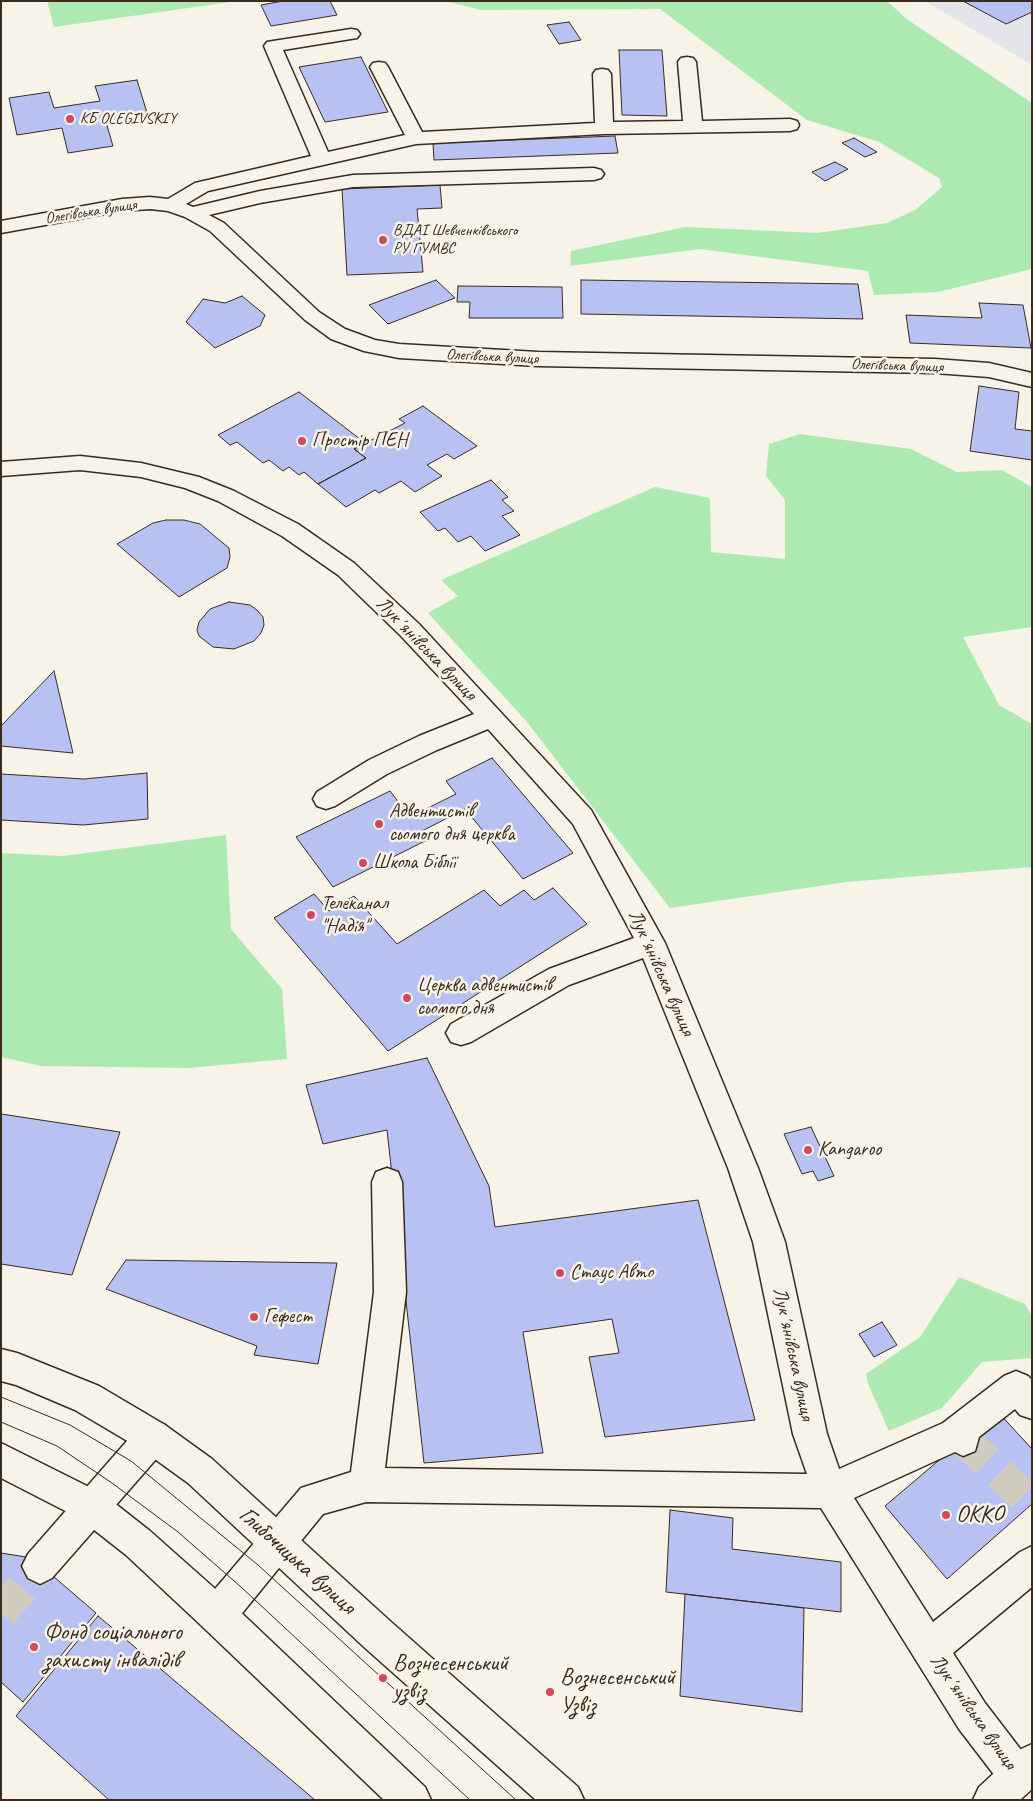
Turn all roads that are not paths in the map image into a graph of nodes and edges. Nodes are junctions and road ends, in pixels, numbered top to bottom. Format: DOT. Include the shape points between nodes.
graph roads {
  1 [pos="351,34"];
  2 [pos="687,62"];
  3 [pos="380,67"];
  4 [pos="602,74"];
  5 [pos="790,125"];
  6 [pos="693,126"];
  7 [pos="604,128"];
  8 [pos="416,138"];
  9 [pos="321,158"];
  10 [pos="594,174"];
  11 [pos="171,205"];
  12 [pos="192,213"];
  13 [pos="1,226"];
  14 [pos="1032,380"];
  15 [pos="1,469"];
  16 [pos="492,717"];
  17 [pos="326,799"];
  18 [pos="651,943"];
  19 [pos="461,1033"];
  20 [pos="387,1182"];
  21 [pos="1,1365"];
  22 [pos="1032,1402"];
  23 [pos="153,1437"];
  24 [pos="1,1460"];
  25 [pos="366,1485"];
  26 [pos="830,1491"];
  27 [pos="91,1506"];
  28 [pos="277,1542"];
  29 [pos="1032,1564"];
  30 [pos="40,1566"];
  31 [pos="217,1615"];
  32 [pos="930,1649"];
  33 [pos="1014,1779"];
  34 [pos="412,1800"];
  35 [pos="565,1800"];
  1 -- 9 [label="street" via="273,46"];
  2 -- 6 [label="street"];
  3 -- 8 [label="street"];
  4 -- 7 [label="street"];
  5 -- 6 [label="street"];
  6 -- 7 [label="street"];
  7 -- 8 [label="street"];
  8 -- 9 [label="street"];
  9 -- 11 [label="street" via="202,187"];
  10 -- 12 [label="street" via="353,181"];
  11 -- 12 [label="street, Олегівська вулиця"];
  11 -- 13 [label="street, Олегівська вулиця" via="122,205"];
  12 -- 14 [label="street, Олегівська вулиця" via="238,244 312,316 338,334 372,346 399,351 538,359 935,366 989,370"];
  15 -- 16 [label="street, Лукʼянівська вулиця" via="80,463 141,470 191,482 226,496 290,530 346,569 410,630"];
  16 -- 17 [label="street" via="378,767"];
  16 -- 18 [label="street, Лукʼянівська вулиця" via="582,816"];
  18 -- 19 [label="street" via="559,977"];
  18 -- 26 [label="street, Лукʼянівська вулиця" via="743,1168 769,1242 810,1434"];
  20 -- 25 [label="street" via="390,1292"];
  21 -- 23 [label="street, Глибочицька вулиця" via="87,1398"];
  22 -- 26 [label="street" via="1016,1387 959,1437"];
  23 -- 27 [label="street"];
  23 -- 28 [label="street, Глибочицька вулиця" via="200,1471"];
  24 -- 27 [label="street"];
  25 -- 26 [label="street"];
  25 -- 28 [label="street" via="313,1500"];
  26 -- 32 [label="street, Лукʼянівська вулиця"];
  27 -- 30 [label="street"];
  27 -- 31 [label="street" via="138,1543"];
  28 -- 31 [label="street"];
  28 -- 35 [label="street, Глибочицька вулиця"];
  29 -- 32 [label="street"];
  31 -- 34 [label="street"];
  32 -- 33 [label="street, Лукʼянівська вулиця"];
}
